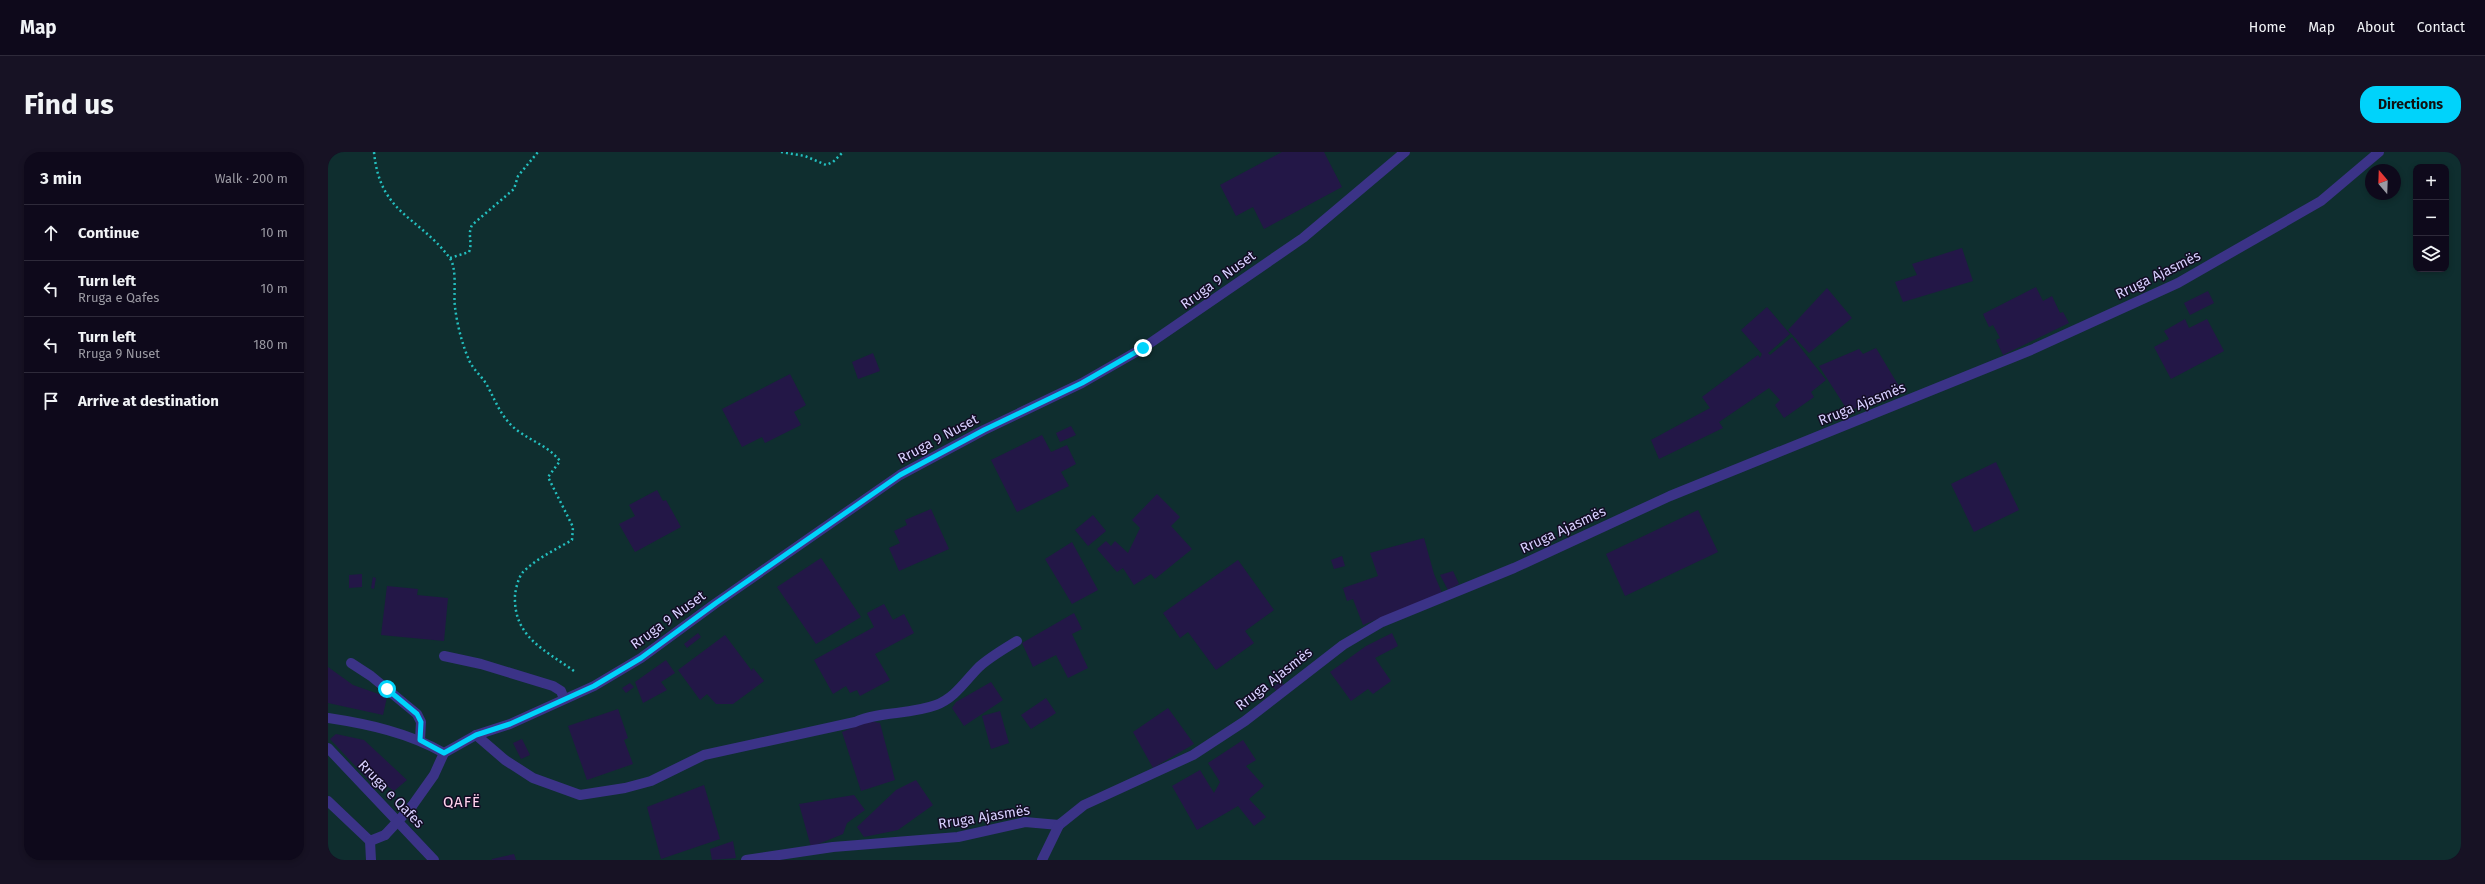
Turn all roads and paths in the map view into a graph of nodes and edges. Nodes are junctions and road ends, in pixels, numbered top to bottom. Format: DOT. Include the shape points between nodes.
graph roads {
  1 [pos="374,152"];
  2 [pos="538,152"];
  3 [pos="781,152"];
  4 [pos="843,152"];
  5 [pos="1405,152"];
  6 [pos="2379,152"];
  7 [pos="450,258"];
  8 [pos="1017,641"];
  9 [pos="444,656"];
  10 [pos="351,663"];
  11 [pos="594,686"];
  12 [pos="564,699"];
  13 [pos="328,718"];
  14 [pos="476,735"];
  15 [pos="420,740"];
  16 [pos="328,748"];
  17 [pos="444,753"];
  18 [pos="328,801"];
  19 [pos="1059,825"];
  20 [pos="370,841"];
  21 [pos="371,860"];
  22 [pos="434,860"];
  23 [pos="746,860"];
  24 [pos="1042,860"];
  1 -- 7 [label="path" via="375,164 387,197"];
  2 -- 7 [label="path" via="518,176 514,189 472,225 469,231 469,252"];
  3 -- 4 [label="path" via="805,156 826,165"];
  5 -- 11 [label="street, Rruga 9 Nuset" via="1303,238 1186,320 1082,383 984,430 900,475 641,658"];
  6 -- 19 [label="street, Rruga Ajasmës" via="2321,201 2178,283 2031,350 1670,496 1514,568 1382,622 1342,645 1244,720 1193,754 1084,805"];
  7 -- 11 [label="path" via="456,290 456,318 470,361 488,387 502,416 518,431 550,450 560,461 548,477 574,527 572,540 538,559 522,574 516,589 515,608 519,622 540,648"];
  8 -- 14 [label="street" via="980,667 952,697 936,705 920,710 867,716 855,722 704,755 651,781 602,793 580,795 533,778 505,760"];
  9 -- 12 [label="street" via="481,664 553,686 561,691"];
  10 -- 15 [label="street" via="417,714 421,722"];
  11 -- 12 [label="street, Rruga 9 Nuset"];
  12 -- 14 [label="street, Rruga 9 Nuset" via="510,724"];
  13 -- 15 [label="street"];
  14 -- 17 [label="street, Rruga 9 Nuset"];
  15 -- 17 [label="street"];
  16 -- 22 [label="street, Rruga e Qafes"];
  17 -- 20 [label="street, bridge" via="434,775 412,806 385,835"];
  18 -- 20 [label="street"];
  19 -- 23 [label="street, Rruga Ajasmës" via="1025,822 958,837 833,846"];
  19 -- 24 [label="street"];
  20 -- 21 [label="street"];
}
